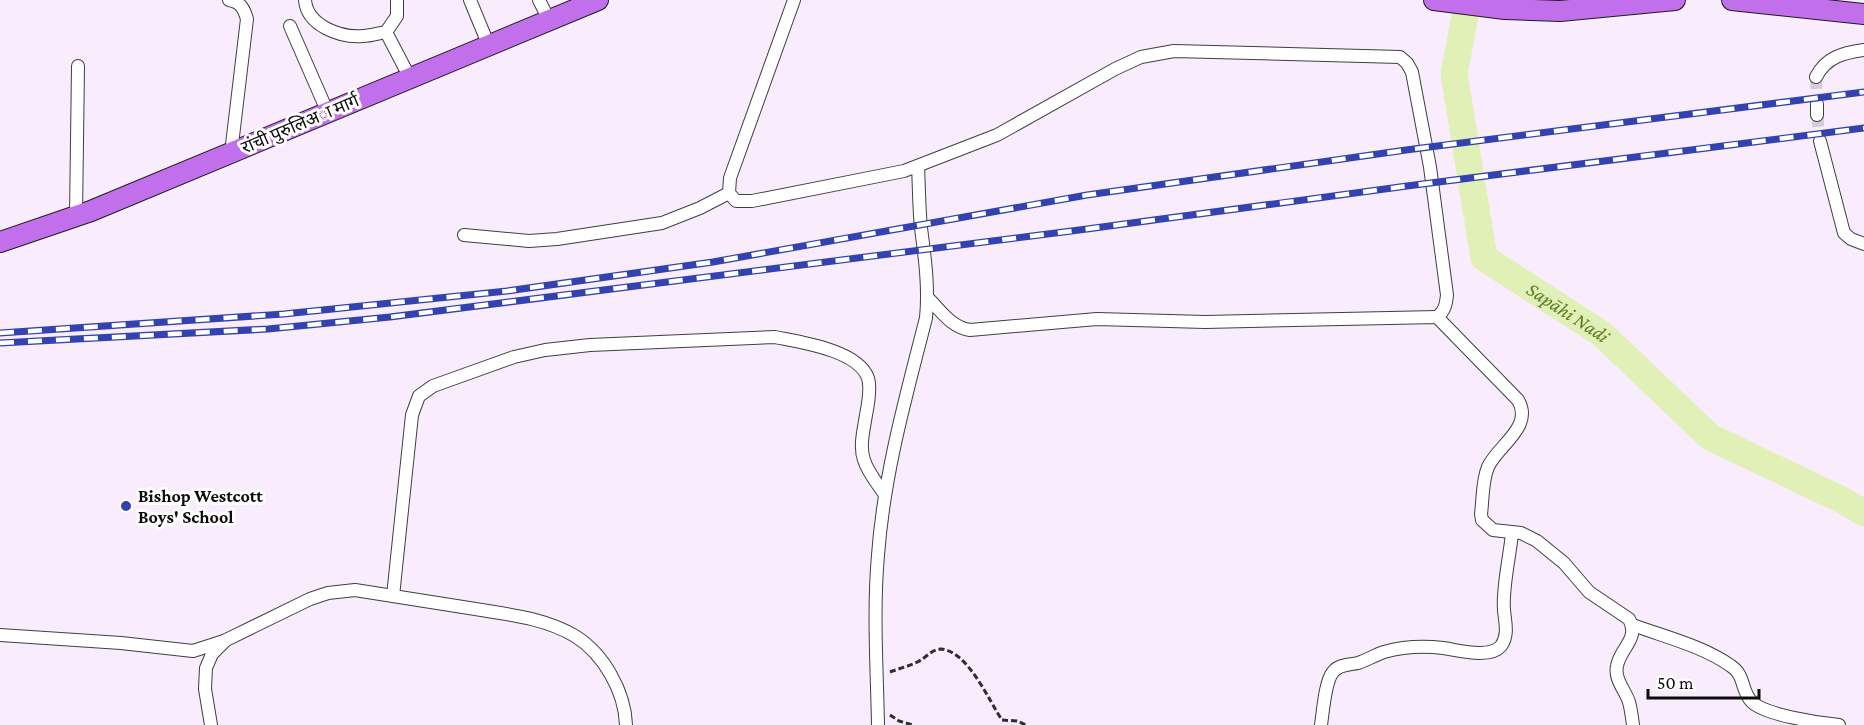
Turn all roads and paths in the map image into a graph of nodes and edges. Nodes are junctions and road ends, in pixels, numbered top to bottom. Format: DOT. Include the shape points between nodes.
graph roads {
  1 [pos="229,0"];
  2 [pos="305,0"];
  3 [pos="397,0"];
  4 [pos="470,0"];
  5 [pos="539,0"];
  6 [pos="598,0"];
  7 [pos="794,0"];
  8 [pos="1434,0"];
  9 [pos="1675,0"];
  10 [pos="1732,0"];
  11 [pos="245,4"];
  12 [pos="1864,14"];
  13 [pos="549,20"];
  14 [pos="290,26"];
  15 [pos="386,32"];
  16 [pos="489,46"];
  17 [pos="1864,50"];
  18 [pos="78,66"];
  19 [pos="1816,77"];
  20 [pos="410,78"];
  21 [pos="328,113"];
  22 [pos="1820,141"];
  23 [pos="231,153"];
  24 [pos="918,166"];
  25 [pos="729,193"];
  26 [pos="76,216"];
  27 [pos="464,235"];
  28 [pos="0,242"];
  29 [pos="1864,244"];
  30 [pos="928,298"];
  31 [pos="1437,317"];
  32 [pos="885,495"];
  33 [pos="1512,533"];
  34 [pos="393,596"];
  35 [pos="1633,625"];
  36 [pos="0,635"];
  37 [pos="226,640"];
  38 [pos="877,678"];
  39 [pos="878,703"];
  40 [pos="211,725"];
  41 [pos="626,725"];
  42 [pos="878,725"];
  43 [pos="913,725"];
  44 [pos="1026,725"];
  45 [pos="1321,725"];
  46 [pos="1633,725"];
  47 [pos="1839,725"];
  1 -- 11 [label="street"];
  2 -- 15 [label="street" via="315,22 338,34"];
  3 -- 15 [label="street" via="397,16"];
  4 -- 16 [label="street"];
  5 -- 13 [label="street"];
  6 -- 13 [label="main road, रांची पुरुलिअा मार्ग"];
  7 -- 25 [label="street" via="730,178"];
  8 -- 9 [label="main road" via="1505,9 1560,10"];
  10 -- 12 [label="main road"];
  11 -- 23 [label="street" via="247,20"];
  13 -- 16 [label="main road, रांची पुरुलिअा मार्ग"];
  14 -- 21 [label="street"];
  15 -- 20 [label="street"];
  16 -- 20 [label="main road, रांची पुरुलिअा मार्ग"];
  17 -- 19 [label="street" via="1831,59"];
  18 -- 26 [label="street"];
  20 -- 21 [label="main road, रांची पुरुलिअा मार्ग"];
  21 -- 23 [label="main road, रांची पुरुलिअा मार्ग"];
  22 -- 29 [label="street" via="1844,233"];
  23 -- 26 [label="main road, रांची पुरुलिअा मार्ग"];
  24 -- 25 [label="street" via="752,201 736,201"];
  24 -- 30 [label="street"];
  24 -- 31 [label="street" via="997,135 1115,69 1157,52 1400,57 1412,72 1430,167 1447,295"];
  25 -- 27 [label="street" via="662,223 569,238 529,241"];
  26 -- 28 [label="main road, रांची पुरुलिअा मार्ग"];
  30 -- 31 [label="street" via="951,323 970,330 1097,319 1205,322"];
  30 -- 32 [label="street"];
  31 -- 33 [label="street" via="1522,406 1523,420 1488,468 1481,514 1492,530"];
  32 -- 34 [label="street" via="863,459 868,378 857,363 837,353 775,337 545,350 433,386 419,396 412,416"];
  32 -- 38 [label="street" via="876,594"];
  33 -- 35 [label="street" via="1537,541 1564,563 1589,592 1623,613"];
  33 -- 45 [label="street" via="1504,607 1506,635 1502,644 1496,650 1482,652 1400,649 1335,669"];
  34 -- 37 [label="street" via="355,590 328,593"];
  34 -- 41 [label="street" via="526,617 576,637 608,670 619,691"];
  35 -- 46 [label="street" via="1631,640 1616,673 1630,705"];
  35 -- 47 [label="street" via="1731,665 1757,706"];
  36 -- 37 [label="street" via="193,651"];
  37 -- 40 [label="street" via="212,654 206,668"];
  38 -- 39 [label="street"];
  38 -- 44 [label="path" via="915,664 940,649 968,666 1002,720"];
  39 -- 42 [label="street"];
  39 -- 43 [label="path" via="899,721"];
}
